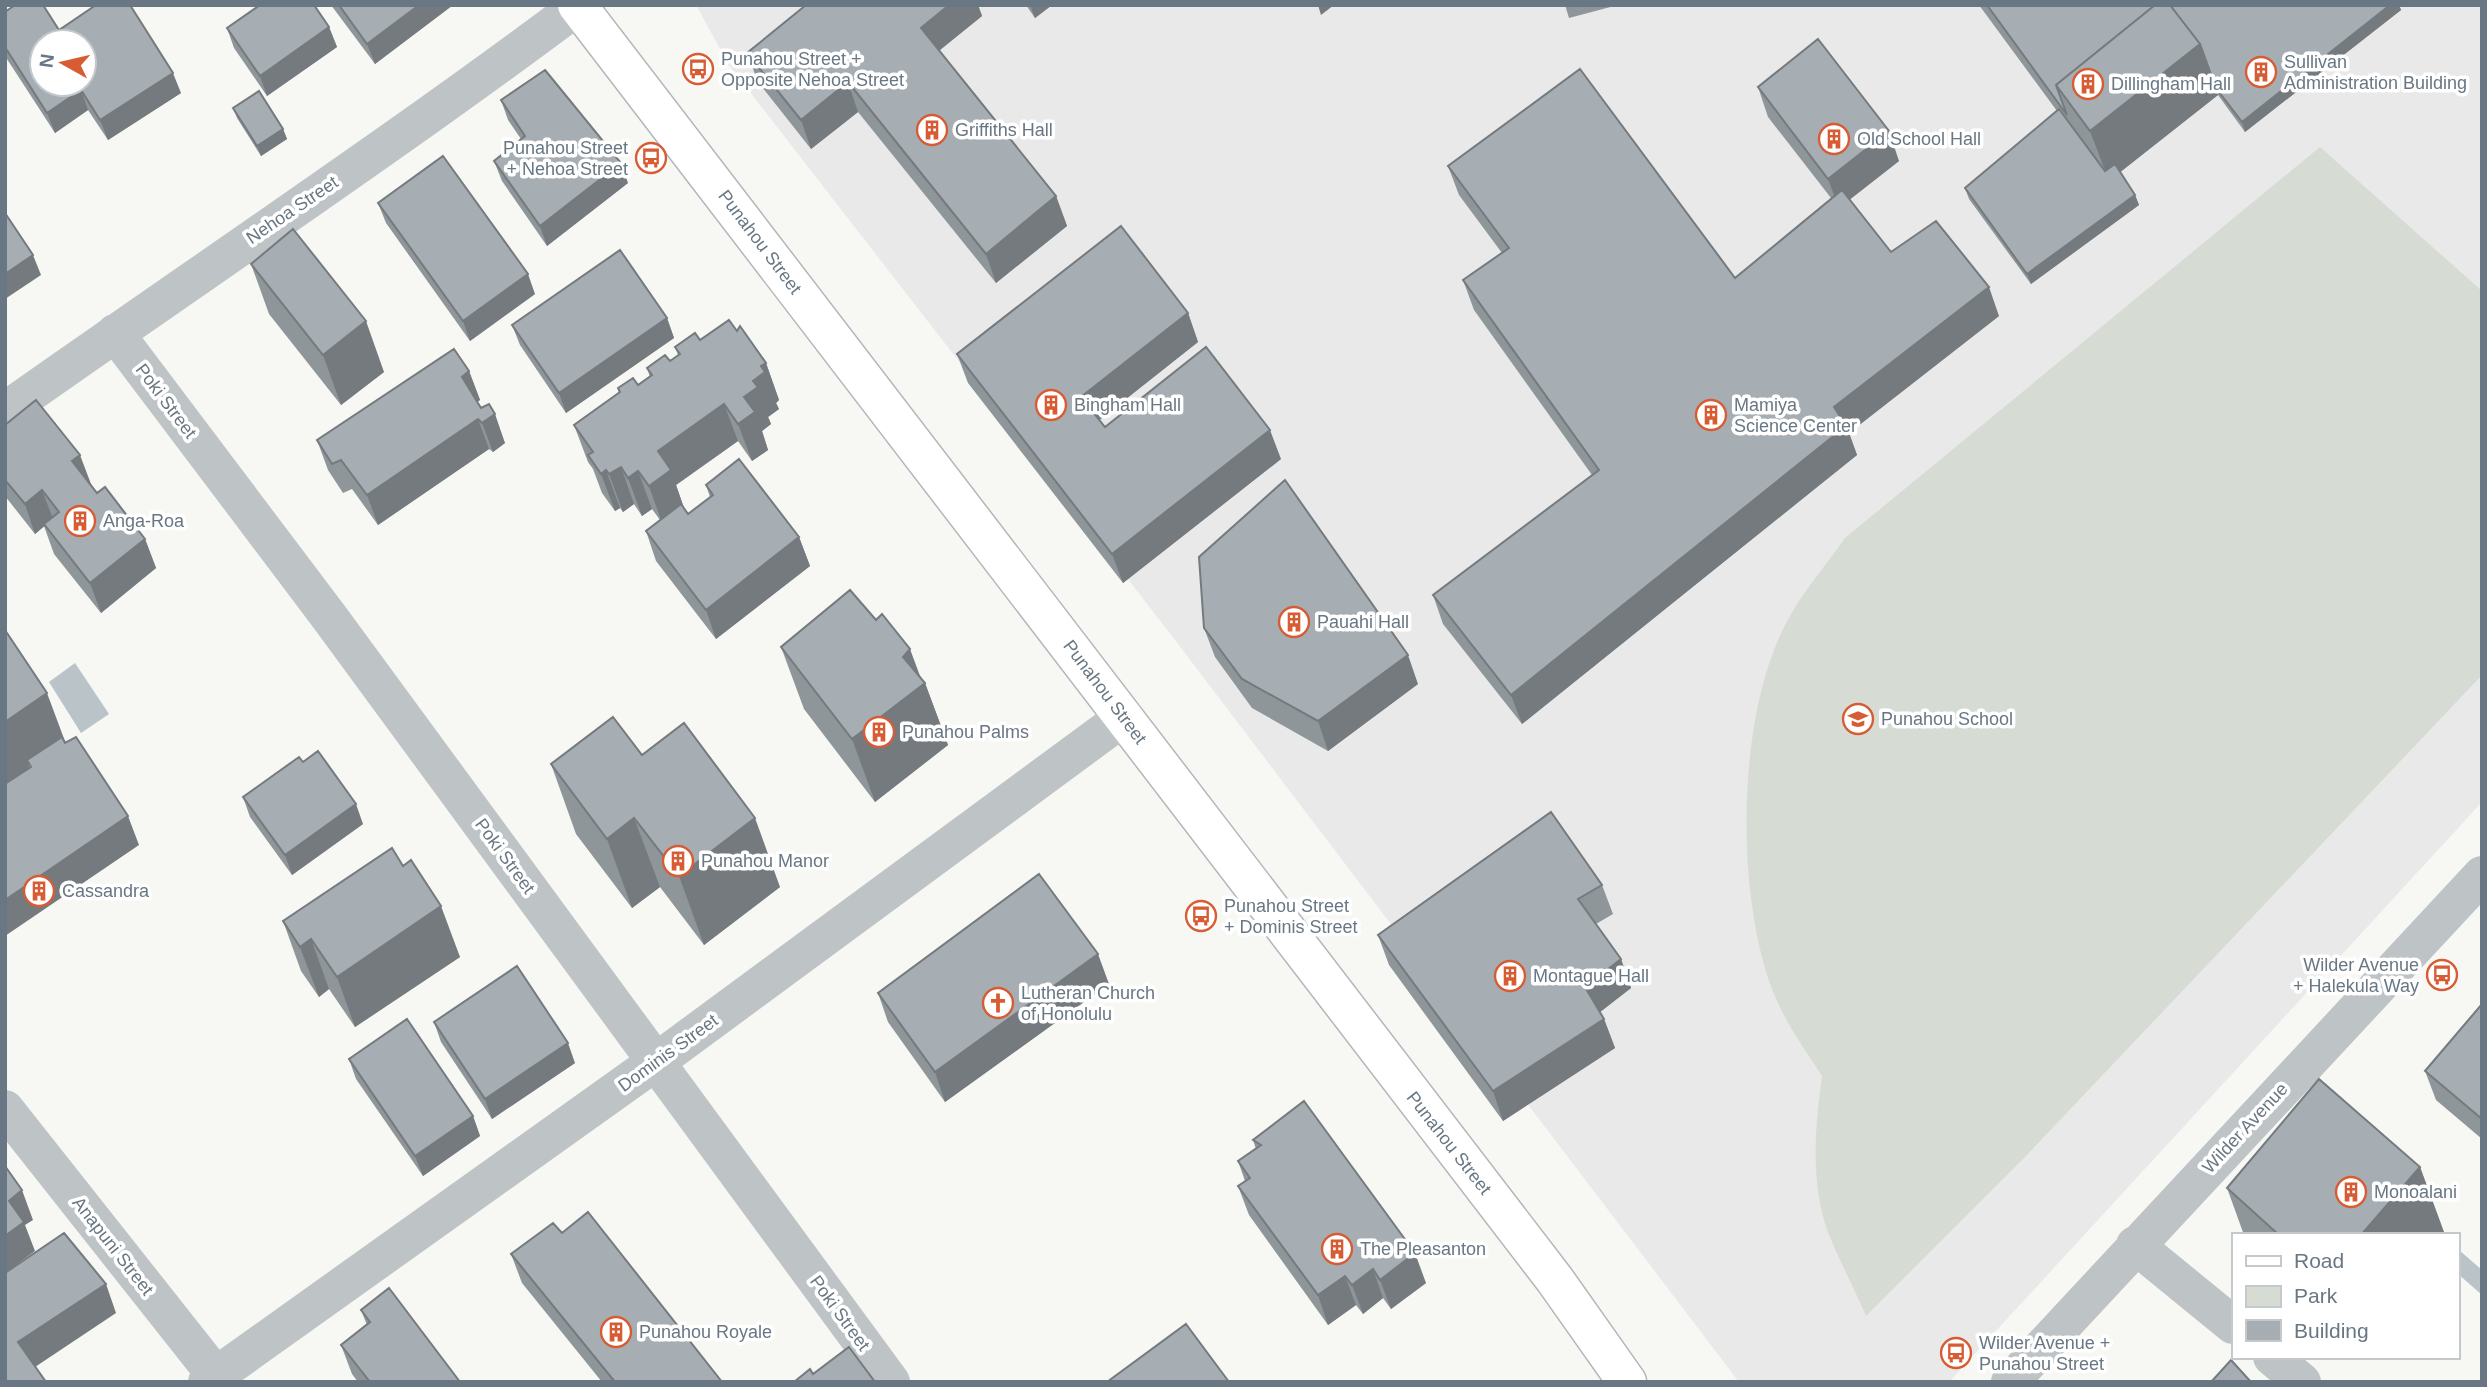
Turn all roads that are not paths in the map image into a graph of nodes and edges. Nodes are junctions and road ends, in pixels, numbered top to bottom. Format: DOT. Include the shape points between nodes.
graph roads {
  1 [pos="577,6"];
  2 [pos="115,333"];
  3 [pos="5,411"];
  4 [pos="1124,717"];
  5 [pos="2482,875"];
  6 [pos="657,1061"];
  7 [pos="5,1109"];
  8 [pos="2136,1245"];
  9 [pos="2232,1324"];
  10 [pos="2274,1359"];
  11 [pos="214,1380"];
  12 [pos="891,1382"];
  13 [pos="1627,1382"];
  14 [pos="2010,1382"];
  15 [pos="2302,1382"];
  1 -- 2 [label="street, Nehoa Street" via="443,107"];
  1 -- 4 [label="main road, Punahou Street"];
  2 -- 3 [label="street, Nehoa Street"];
  2 -- 6 [label="street, Poki Street"];
  4 -- 6 [label="street, Dominis Street"];
  4 -- 13 [label="main road, Punahou Street" via="1555,1280"];
  5 -- 8 [label="street, Wilder Avenue"];
  6 -- 11 [label="street, Dominis Street"];
  6 -- 12 [label="street, Poki Street"];
  7 -- 11 [label="street, Anapuni Street"];
  8 -- 9 [label="street"];
  8 -- 14 [label="street, Wilder Avenue"];
  10 -- 15 [label="street"];
}
